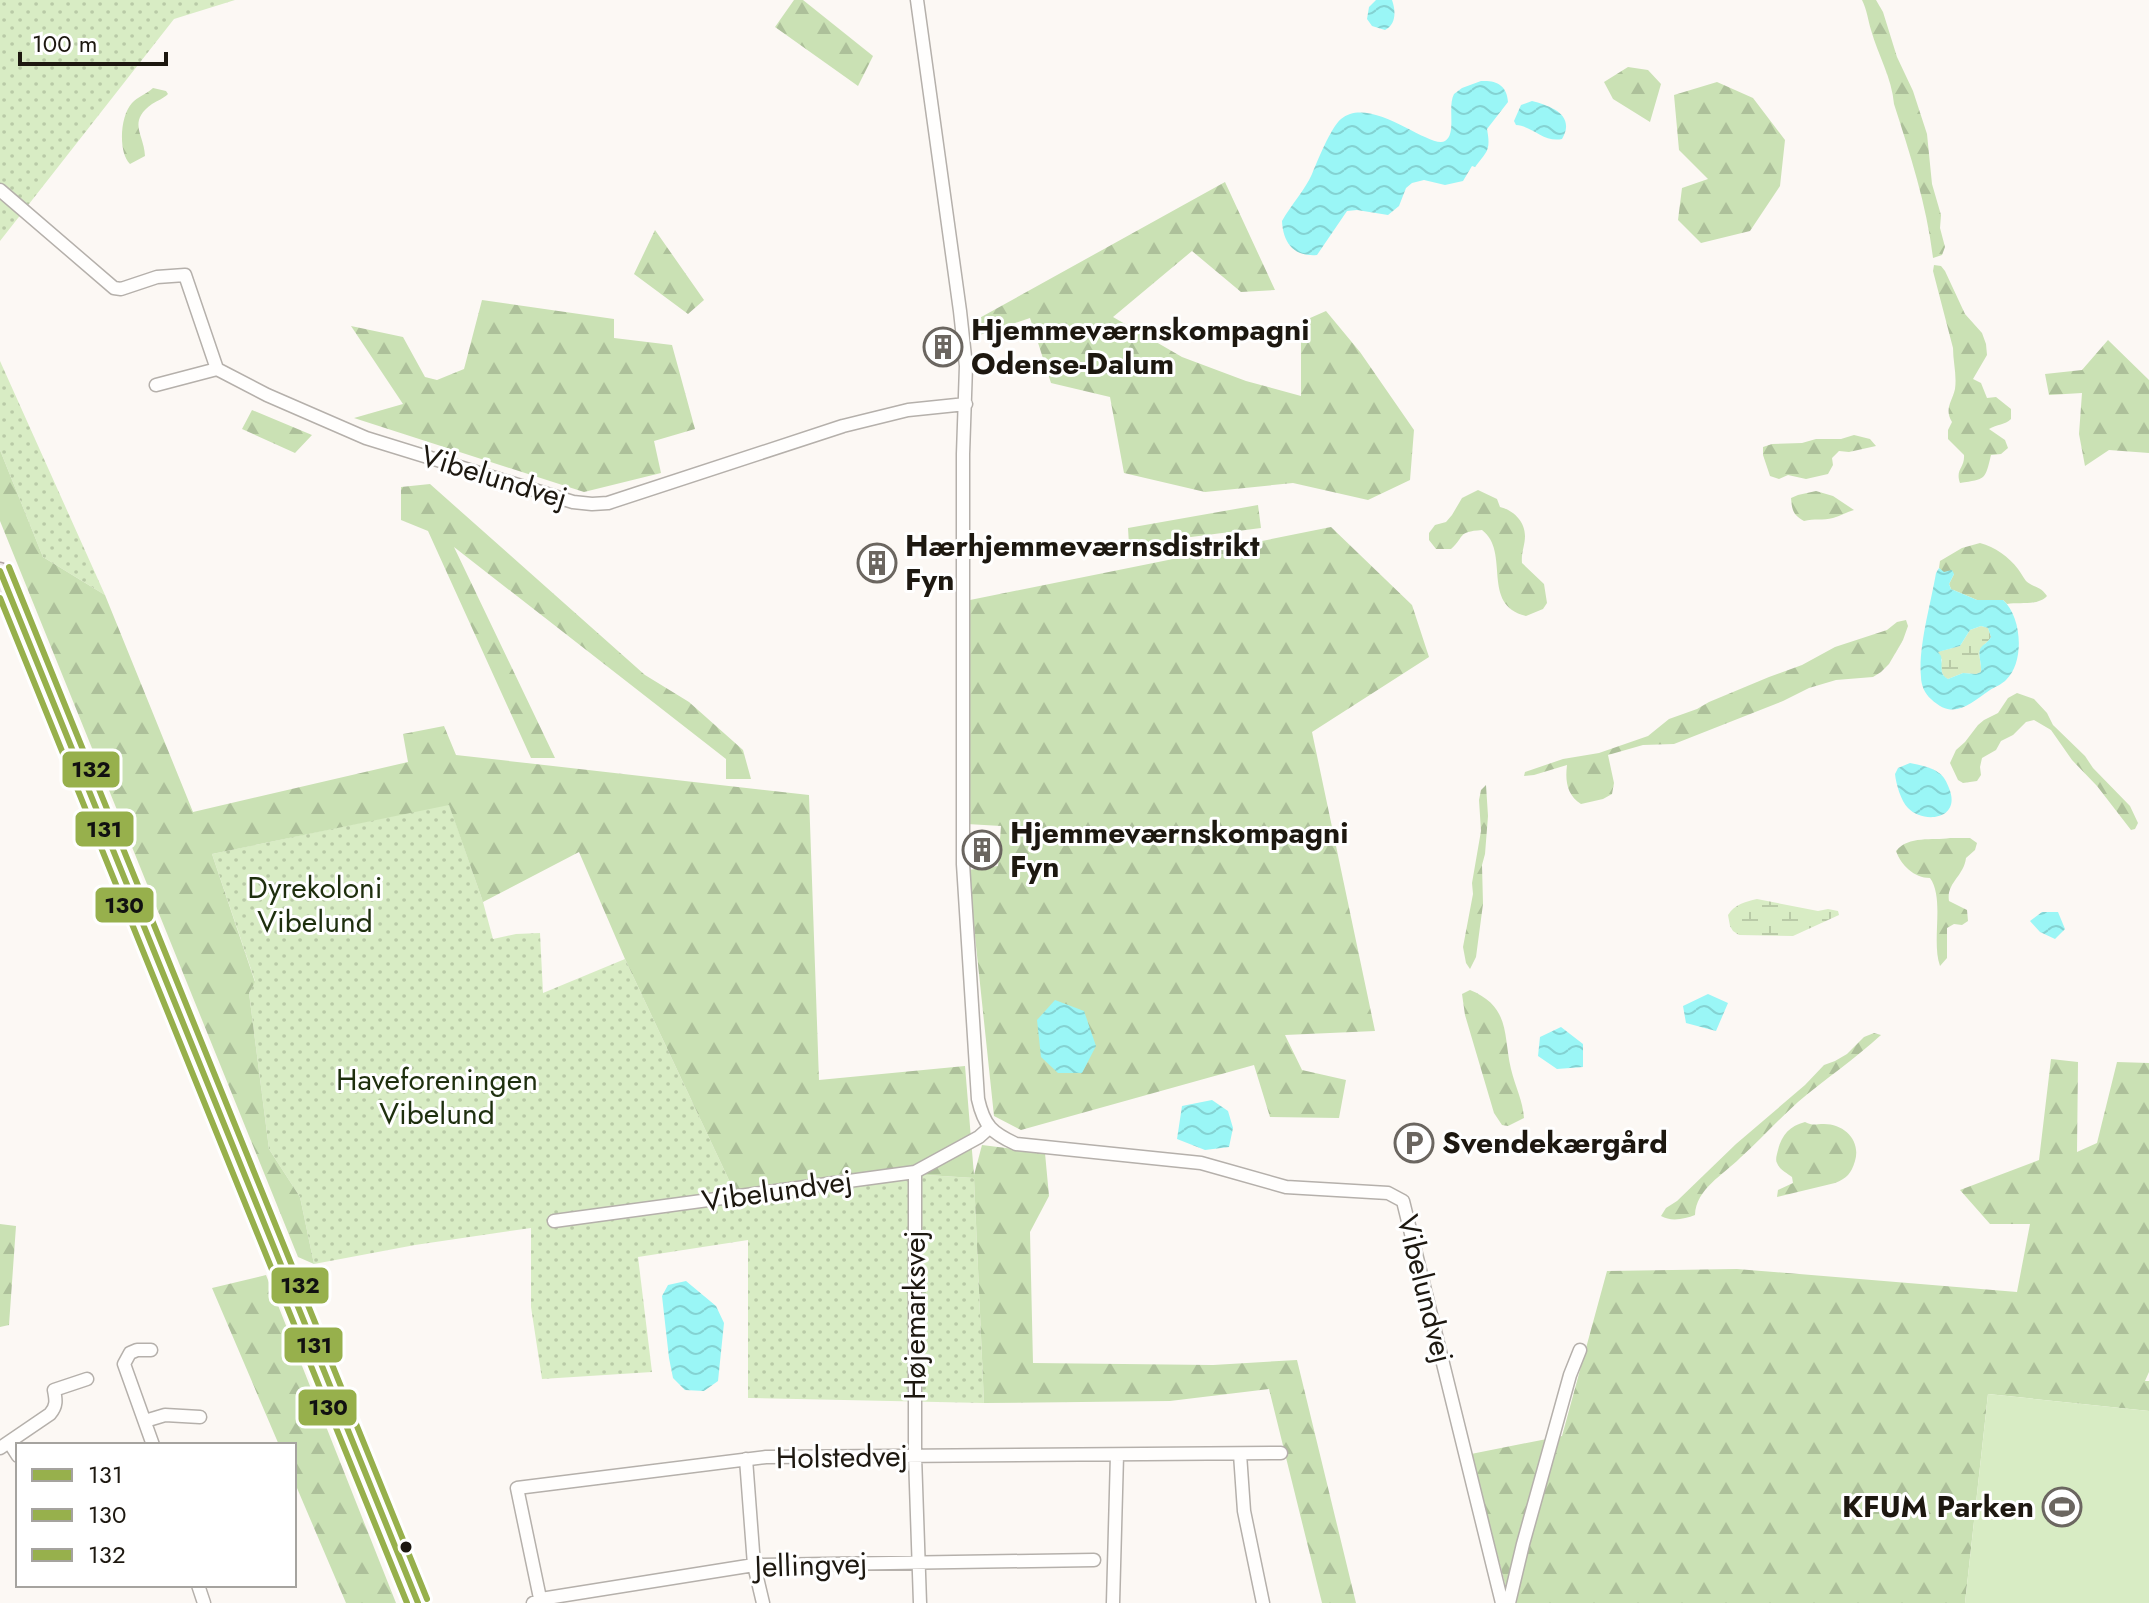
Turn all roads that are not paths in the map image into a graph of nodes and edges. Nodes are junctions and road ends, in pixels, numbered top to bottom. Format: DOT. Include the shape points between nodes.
graph roads {
  1 [pos="917,0"];
  2 [pos="0,190"];
  3 [pos="217,369"];
  4 [pos="156,385"];
  5 [pos="966,404"];
  6 [pos="0,571"];
  7 [pos="989,1128"];
  8 [pos="915,1172"];
  9 [pos="554,1221"];
  10 [pos="151,1350"];
  11 [pos="1580,1350"];
  12 [pos="87,1379"];
  13 [pos="200,1417"];
  14 [pos="145,1421"];
  15 [pos="152,1443"];
  16 [pos="4,1445"];
  17 [pos="1281,1453"];
  18 [pos="1240,1454"];
  19 [pos="1117,1455"];
  20 [pos="915,1456"];
  21 [pos="746,1459"];
  22 [pos="1094,1560"];
  23 [pos="919,1563"];
  24 [pos="754,1565"];
  25 [pos="538,1602"];
  26 [pos="418,1603"];
  27 [pos="763,1603"];
  28 [pos="920,1603"];
  29 [pos="1113,1603"];
  30 [pos="1263,1603"];
  31 [pos="1502,1603"];
  32 [pos="1509,1603"];
  1 -- 5 [label="street" via="960,311"];
  2 -- 3 [label="street" via="114,288 185,275"];
  3 -- 4 [label="street"];
  3 -- 5 [label="street, Vibelundvej" via="366,438 592,504 625,498 843,426 892,413"];
  5 -- 7 [label="street" via="963,864 978,1099"];
  6 -- 26 [label="main road"];
  7 -- 8 [label="street, Vibelundvej"];
  7 -- 31 [label="street, Vibelundvej" via="1016,1144 1201,1163 1286,1187 1388,1193 1403,1201"];
  8 -- 9 [label="street, Vibelundvej"];
  8 -- 20 [label="street, Højemarksvej"];
  10 -- 14 [label="street" via="130,1353 124,1364"];
  11 -- 32 [label="street"];
  12 -- 16 [label="street" via="54,1390 55,1409"];
  13 -- 14 [label="street" via="165,1415"];
  14 -- 15 [label="street"];
  17 -- 18 [label="street, Holstedvej"];
  18 -- 19 [label="street, Holstedvej"];
  18 -- 30 [label="street" via="1244,1511"];
  19 -- 20 [label="street, Holstedvej"];
  19 -- 29 [label="street"];
  20 -- 21 [label="street, Holstedvej"];
  20 -- 23 [label="street, Højemarksvej"];
  21 -- 24 [label="street"];
  21 -- 25 [label="street, Holstedvej" via="517,1488"];
  22 -- 23 [label="street, Jellingvej"];
  23 -- 24 [label="street, Jellingvej"];
  23 -- 28 [label="street, Højemarksvej"];
  24 -- 25 [label="street, Jellingvej"];
  24 -- 27 [label="street"];
}
